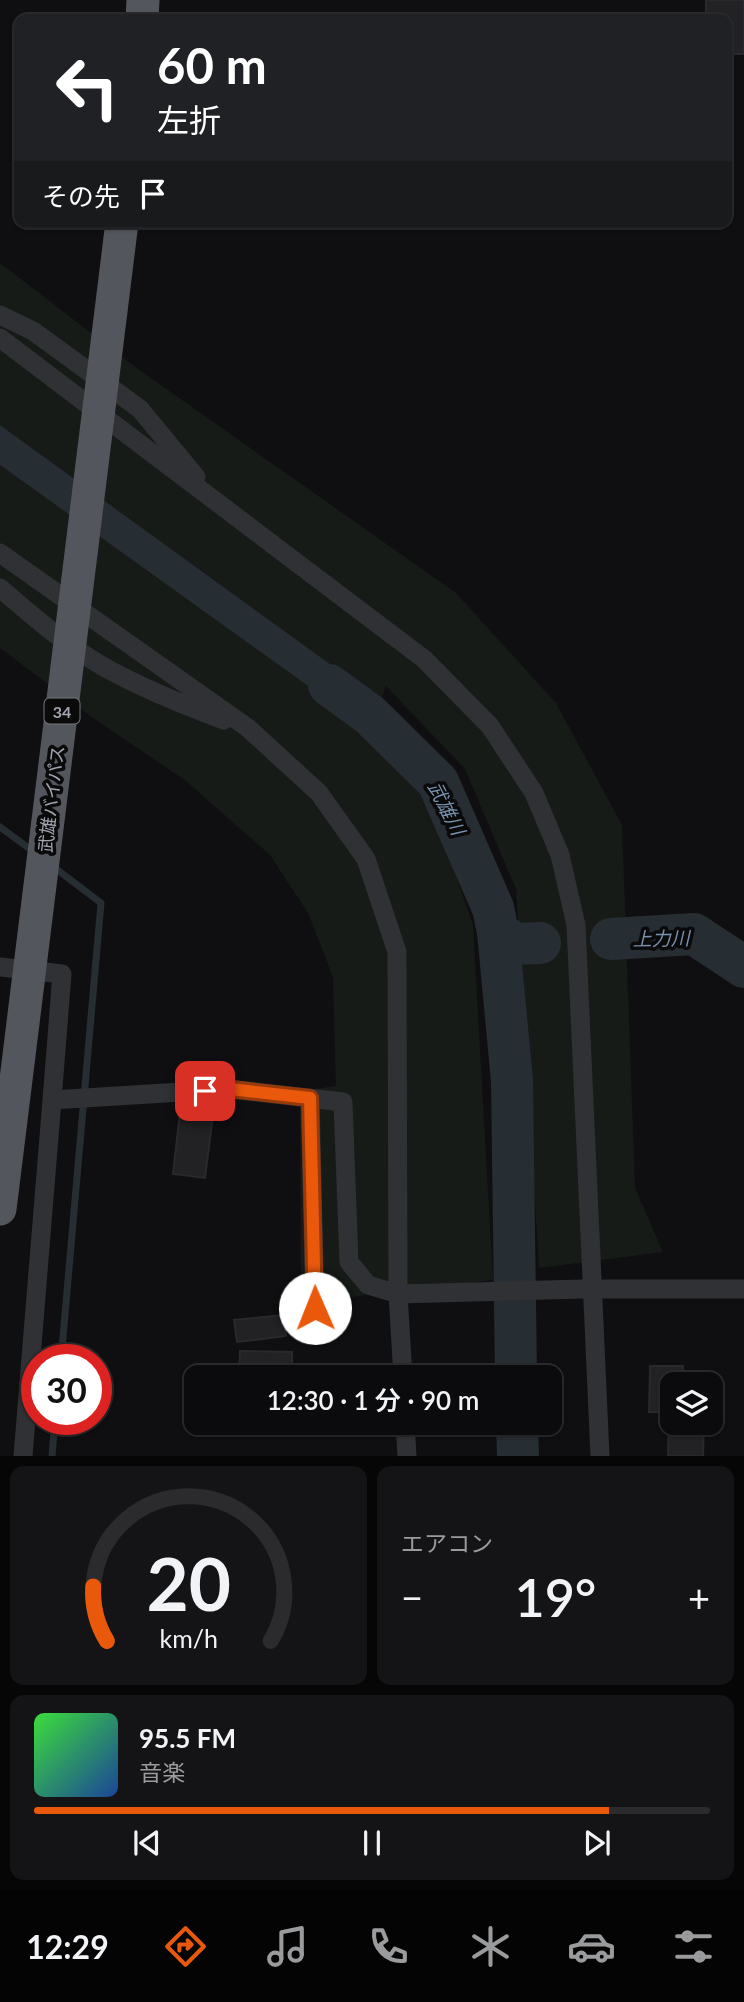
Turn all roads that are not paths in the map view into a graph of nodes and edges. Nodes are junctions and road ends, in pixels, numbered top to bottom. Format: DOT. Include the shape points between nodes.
graph roads {
  1 [pos="121,228"];
  2 [pos="0,314"];
  3 [pos="0,338"];
  4 [pos="214,500"];
  5 [pos="0,553"];
  6 [pos="0,588"];
  7 [pos="248,728"];
  8 [pos="0,967"];
  9 [pos="310,1098"];
  10 [pos="52,1100"];
  11 [pos="1,1205"];
  12 [pos="587,1289"];
  13 [pos="744,1289"];
  14 [pos="405,1293"];
  15 [pos="315,1308"];
  16 [pos="403,1365"];
  17 [pos="406,1435"];
  18 [pos="23,1456"];
  19 [pos="407,1456"];
  20 [pos="600,1456"];
  1 -- 11 [label="highway, 武雄バイパス / 34"];
  2 -- 4 [label="street" via="33,331 140,409"];
  3 -- 4 [label="street"];
  4 -- 12 [label="street" via="424,659 490,726 534,793 560,855 576,925"];
  5 -- 7 [label="street"];
  6 -- 7 [label="street" via="103,666 180,704"];
  7 -- 14 [label="street" via="318,793 366,859 397,952"];
  8 -- 10 [label="street" via="62,974"];
  9 -- 10 [label="street" via="230,1089"];
  9 -- 14 [label="street" via="343,1102 349,1262 368,1285"];
  9 -- 15 [label="street"];
  10 -- 18 [label="street"];
  12 -- 13 [label="street"];
  12 -- 14 [label="street"];
  12 -- 20 [label="street"];
  14 -- 16 [label="street"];
  17 -- 19 [label="street"];
}
